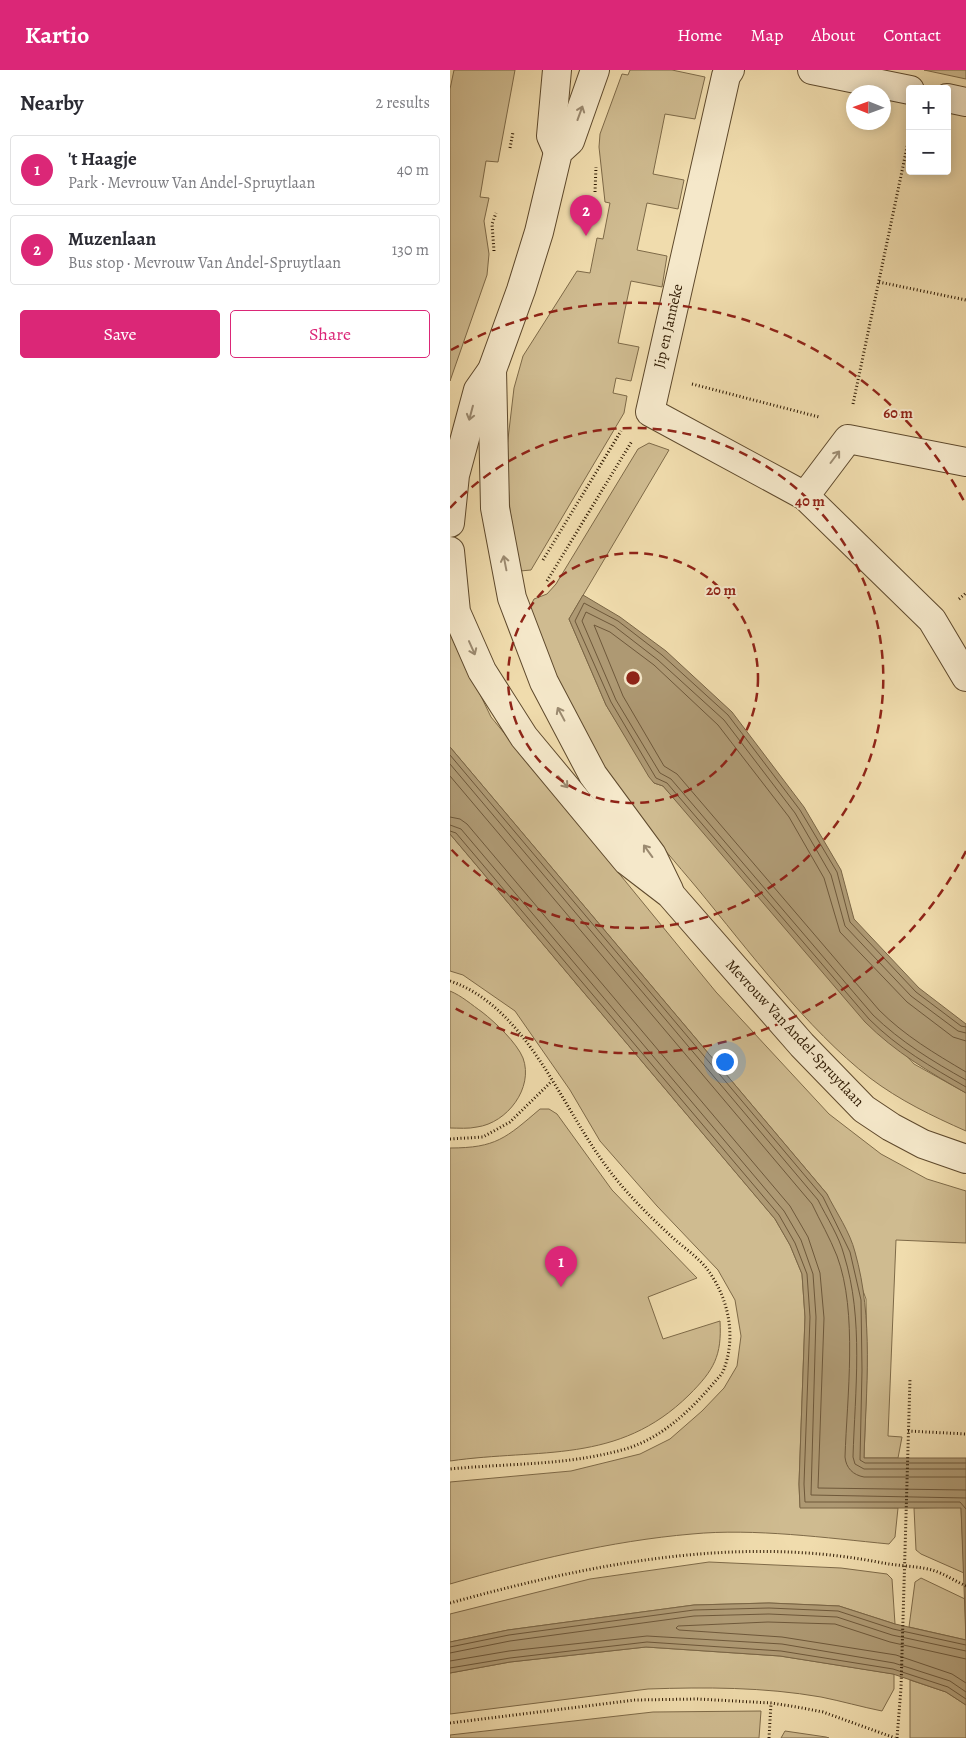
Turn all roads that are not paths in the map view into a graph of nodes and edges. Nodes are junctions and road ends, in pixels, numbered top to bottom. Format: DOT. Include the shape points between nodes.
graph roads {
  1 [pos="557,70"];
  2 [pos="595,70"];
  3 [pos="730,70"];
  4 [pos="812,70"];
  5 [pos="906,89"];
  6 [pos="951,99"];
  7 [pos="966,102"];
  8 [pos="558,152"];
  9 [pos="492,370"];
  10 [pos="966,462"];
  11 [pos="805,496"];
  12 [pos="450,523"];
  13 [pos="450,551"];
  14 [pos="966,677"];
  15 [pos="670,894"];
  16 [pos="966,1159"];
  1 -- 8 [label="street, Mevrouw Van Andel-Spruytlaan" via="551,136"];
  8 -- 2 [label="street, Mevrouw Van Andel-Spruytlaan, one-way" via="570,141"];
  3 -- 11 [label="street, Jip en Janneke" via="726,76 650,412"];
  4 -- 5 [label="street"];
  6 -- 7 [label="street"];
  8 -- 9 [label="street, Mevrouw Van Andel-Spruytlaan" via="539,232"];
  9 -- 12 [label="street, Mevrouw Van Andel-Spruytlaan, one-way" via="475,400 455,475"];
  15 -- 9 [label="street, Mevrouw Van Andel-Spruytlaan, one-way" via="652,855 593,775 544,682 510,590 495,508"];
  11 -- 10 [label="street, one-way" via="849,432"];
  11 -- 14 [label="street" via="932,620"];
  13 -- 15 [label="street, Mevrouw Van Andel-Spruytlaan, one-way" via="456,612 482,672 524,737 627,860"];
  15 -- 16 [label="street, Mevrouw Van Andel-Spruytlaan" via="802,1044 864,1108 923,1144"];
}
